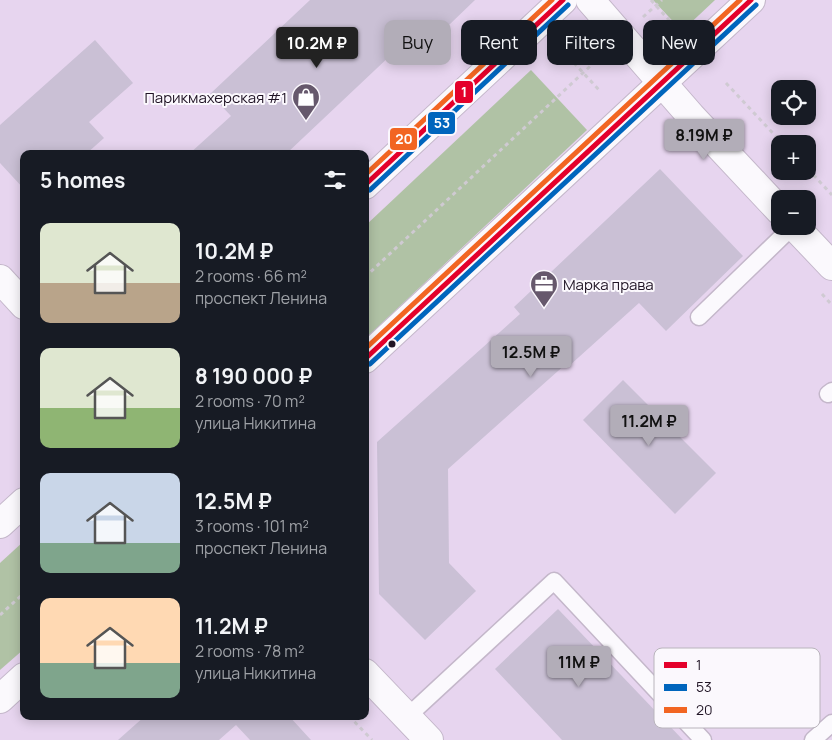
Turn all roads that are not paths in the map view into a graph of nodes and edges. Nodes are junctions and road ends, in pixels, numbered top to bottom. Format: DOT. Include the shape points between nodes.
graph roads {
  1 [pos="563,0"];
  2 [pos="590,0"];
  3 [pos="751,0"];
  4 [pos="662,82"];
  5 [pos="369,181"];
  6 [pos="771,201"];
  7 [pos="785,235"];
  8 [pos="803,235"];
  9 [pos="832,266"];
  10 [pos="0,279"];
  11 [pos="20,301"];
  12 [pos="699,317"];
  13 [pos="369,355"];
  14 [pos="20,506"];
  15 [pos="0,524"];
  16 [pos="369,677"];
  17 [pos="20,681"];
  18 [pos="654,687"];
  19 [pos="0,699"];
  20 [pos="407,717"];
  21 [pos="832,723"];
  22 [pos="693,728"];
  23 [pos="429,740"];
  24 [pos="704,740"];
  25 [pos="812,740"];
  1 -- 5 [label="main road"];
  2 -- 4 [label="main road"];
  3 -- 4 [label="main road"];
  4 -- 6 [label="main road"];
  4 -- 13 [label="main road"];
  7 -- 12 [label="lane"];
  8 -- 9 [label="main road"];
  10 -- 11 [label="main road"];
  14 -- 15 [label="main road"];
  16 -- 20 [label="main road"];
  17 -- 19 [label="main road"];
  18 -- 20 [label="lane" via="554,581"];
  20 -- 23 [label="main road"];
  21 -- 25 [label="lane"];
  22 -- 24 [label="lane"];
}
